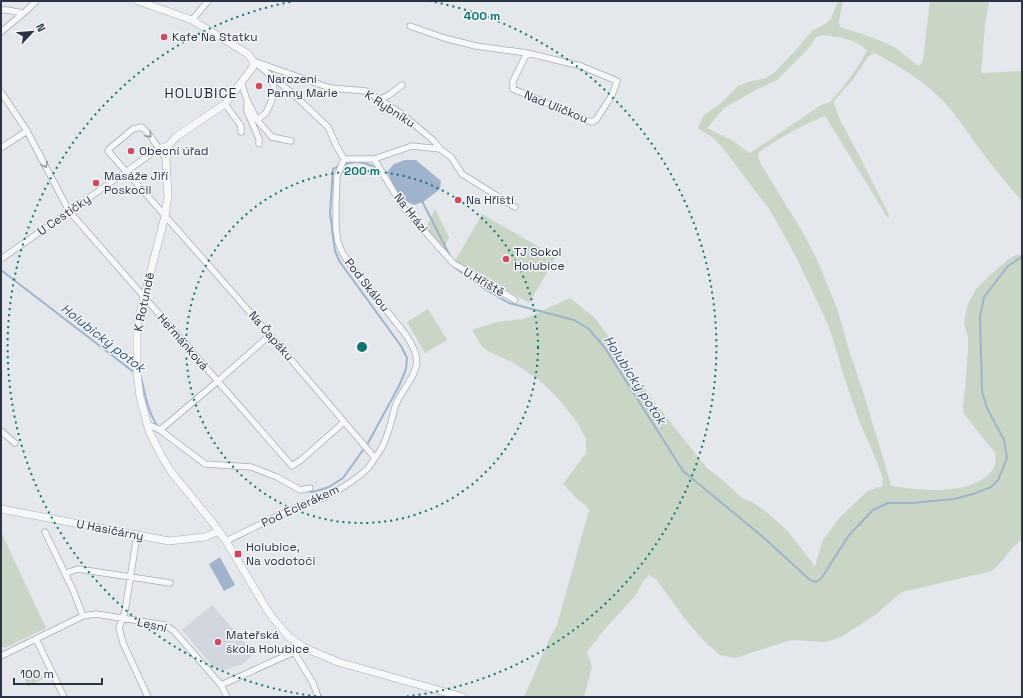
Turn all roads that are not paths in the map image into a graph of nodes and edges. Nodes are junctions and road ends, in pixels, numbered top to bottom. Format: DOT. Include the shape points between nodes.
graph roads {
  1 [pos="36,1"];
  2 [pos="138,1"];
  3 [pos="208,1"];
  4 [pos="1,10"];
  5 [pos="23,13"];
  6 [pos="192,20"];
  7 [pos="410,26"];
  8 [pos="1,32"];
  9 [pos="527,53"];
  10 [pos="253,61"];
  11 [pos="267,71"];
  12 [pos="241,82"];
  13 [pos="402,85"];
  14 [pos="1,92"];
  15 [pos="247,100"];
  16 [pos="379,100"];
  17 [pos="225,104"];
  18 [pos="257,120"];
  19 [pos="27,131"];
  20 [pos="241,132"];
  21 [pos="291,141"];
  22 [pos="259,144"];
  23 [pos="169,145"];
  24 [pos="1,148"];
  25 [pos="159,148"];
  26 [pos="440,149"];
  27 [pos="166,159"];
  28 [pos="344,159"];
  29 [pos="374,159"];
  30 [pos="127,172"];
  31 [pos="515,207"];
  32 [pos="70,211"];
  33 [pos="165,216"];
  34 [pos="1,259"];
  35 [pos="453,264"];
  36 [pos="144,297"];
  37 [pos="515,300"];
  38 [pos="270,335"];
  39 [pos="406,335"];
  40 [pos="218,382"];
  41 [pos="344,422"];
  42 [pos="147,424"];
  43 [pos="160,430"];
  44 [pos="1,431"];
  45 [pos="15,443"];
  46 [pos="375,458"];
  47 [pos="310,488"];
  48 [pos="1,509"];
  49 [pos="219,531"];
  50 [pos="45,532"];
  51 [pos="137,535"];
  52 [pos="226,541"];
  53 [pos="66,574"];
  54 [pos="130,578"];
  55 [pos="170,583"];
  56 [pos="83,616"];
  57 [pos="122,619"];
  58 [pos="36,639"];
  59 [pos="296,642"];
  60 [pos="294,652"];
  61 [pos="1,656"];
  62 [pos="221,685"];
  63 [pos="64,697"];
  64 [pos="148,697"];
  65 [pos="228,697"];
  66 [pos="318,697"];
  67 [pos="463,697"];
  1 -- 5 [label="street"];
  2 -- 6 [label="street"];
  3 -- 6 [label="street"];
  4 -- 5 [label="street"];
  5 -- 8 [label="street"];
  6 -- 10 [label="street" via="248,54"];
  7 -- 9 [label="street, Nad Uličkou" via="476,46"];
  9 -- 9 [label="street, Nad Uličkou" via="513,82 513,89 592,122 596,120 612,95 617,81 581,66"];
  10 -- 11 [label="street"];
  10 -- 12 [label="street" via="253,67"];
  10 -- 16 [label="street, K Rybníku" via="330,88 366,91"];
  11 -- 18 [label="street" via="273,82 274,92 266,113"];
  11 -- 28 [label="street" via="328,127"];
  12 -- 15 [label="street"];
  12 -- 17 [label="street"];
  13 -- 16 [label="street"];
  14 -- 19 [label="street, Heřmánková"];
  15 -- 18 [label="street"];
  15 -- 22 [label="street" via="247,111"];
  16 -- 26 [label="street, K Rybníku" via="402,114"];
  17 -- 20 [label="street" via="241,126"];
  17 -- 23 [label="street" via="176,137"];
  18 -- 21 [label="street" via="272,137"];
  19 -- 24 [label="street"];
  19 -- 32 [label="street, Heřmánková, one-way"];
  23 -- 25 [label="street"];
  23 -- 27 [label="street, K Rotundě"];
  25 -- 27 [label="street"];
  25 -- 30 [label="street, U Cestičky"];
  30 -- 25 [label="street, Na Čapáku, one-way" via="108,151 133,129 142,127"];
  26 -- 29 [label="street" via="412,146"];
  26 -- 31 [label="street, K Rybníku" via="451,157 462,174"];
  27 -- 33 [label="street, K Rotundě" via="168,196"];
  28 -- 29 [label="street"];
  28 -- 39 [label="street, Pod Skálou" via="337,176 338,242 349,263"];
  29 -- 35 [label="street, Na Hrázi" via="403,206"];
  30 -- 32 [label="street, U Cestičky"];
  30 -- 33 [label="street, Na Čapáku"];
  32 -- 34 [label="street, U Cestičky"];
  32 -- 36 [label="street, Heřmánková"];
  33 -- 36 [label="street, K Rotundě"];
  33 -- 38 [label="street, Na Čapáku"];
  35 -- 37 [label="street, U Hřiště"];
  36 -- 40 [label="street, Heřmánková"];
  36 -- 42 [label="street, K Rotundě" via="137,326 137,372"];
  38 -- 40 [label="street, Heřmánková"];
  38 -- 41 [label="street, Na Čapáku"];
  39 -- 46 [label="street, Pod Eclerákem" via="416,352 415,372 396,402 388,433"];
  40 -- 41 [label="street, Heřmánková" via="292,466"];
  40 -- 43 [label="street, Heřmánková"];
  41 -- 46 [label="street, Na Čapáku"];
  42 -- 43 [label="street"];
  42 -- 49 [label="street, K Rotundě" via="172,473"];
  43 -- 47 [label="street" via="205,464 250,467 277,477 300,490"];
  44 -- 45 [label="street"];
  46 -- 52 [label="street, Pod Eclerákem" via="360,475 319,500 297,507"];
  48 -- 51 [label="street, U Hasičárny"];
  49 -- 51 [label="street, U Hasičárny" via="205,537 169,541"];
  49 -- 52 [label="street, K Rotundě"];
  50 -- 53 [label="street"];
  51 -- 54 [label="street"];
  52 -- 59 [label="street, K Rotundě" via="272,617"];
  53 -- 54 [label="street" via="78,569"];
  53 -- 56 [label="street"];
  54 -- 55 [label="street"];
  54 -- 57 [label="street"];
  56 -- 57 [label="street, Lesní" via="96,614"];
  56 -- 58 [label="street, Lesní"];
  57 -- 62 [label="street, Lesní" via="171,628"];
  57 -- 64 [label="street" via="119,628 123,643"];
  58 -- 61 [label="street, Lesní"];
  58 -- 63 [label="street"];
  59 -- 60 [label="street"];
  59 -- 67 [label="street, K Rotundě" via="338,662"];
  60 -- 62 [label="street"];
  60 -- 66 [label="street"];
  62 -- 65 [label="street, Lesní"];
}
